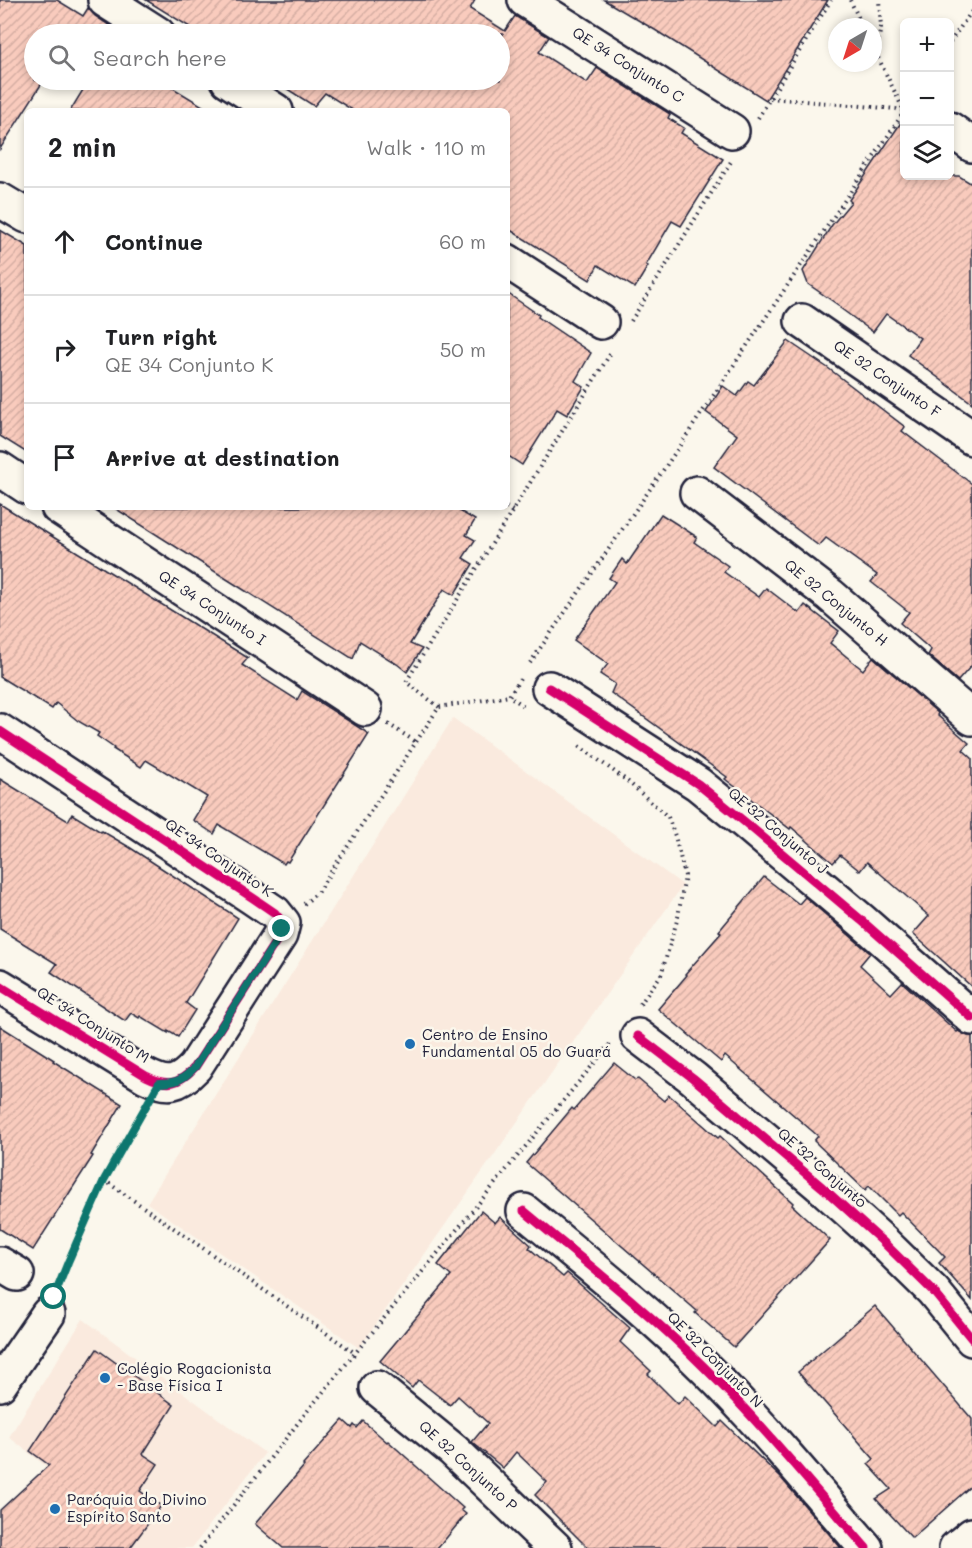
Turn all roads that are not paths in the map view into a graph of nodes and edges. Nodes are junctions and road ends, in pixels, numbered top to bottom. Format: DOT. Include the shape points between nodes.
graph roads {
  1 [pos="105,0"];
  2 [pos="525,0"];
  3 [pos="142,24"];
  4 [pos="243,90"];
  5 [pos="271,108"];
  6 [pos="954,132"];
  7 [pos="740,136"];
  8 [pos="972,145"];
  9 [pos="0,200"];
  10 [pos="24,214"];
  11 [pos="510,263"];
  12 [pos="802,321"];
  13 [pos="615,331"];
  14 [pos="972,438"];
  15 [pos="0,469"];
  16 [pos="24,485"];
  17 [pos="697,493"];
  18 [pos="63,510"];
  19 [pos="538,698"];
  20 [pos="365,709"];
  21 [pos="972,718"];
  22 [pos="0,732"];
  23 [pos="0,986"];
  24 [pos="972,1017"];
  25 [pos="628,1030"];
  26 [pos="165,1083"];
  27 [pos="524,1211"];
  28 [pos="48,1314"];
  29 [pos="972,1339"];
  30 [pos="0,1384"];
  31 [pos="377,1388"];
  32 [pos="972,1535"];
  33 [pos="555,1548"];
  34 [pos="866,1548"];
  35 [pos="956,1548"];
  1 -- 3 [label="street"];
  2 -- 7 [label="street, QE 34 Conjunto C"];
  4 -- 5 [label="street"];
  6 -- 8 [label="street"];
  9 -- 10 [label="street"];
  11 -- 13 [label="street"];
  12 -- 14 [label="street, QE 32 Conjunto F"];
  15 -- 16 [label="street"];
  17 -- 21 [label="street, QE 32 Conjunto H" via="830,595"];
  18 -- 20 [label="street, QE 34 Conjunto I"];
  19 -- 24 [label="street, QE 32 Conjunto J" via="706,790"];
  22 -- 26 [label="street, QE 34 Conjunto K" via="275,913 290,917 195,1067 185,1077"];
  23 -- 26 [label="street, QE 34 Conjunto M"];
  25 -- 29 [label="street, QE 32 Conjunto" via="693,1078 822,1187 933,1291"];
  27 -- 34 [label="street, QE 32 Conjunto N" via="705,1367"];
  28 -- 30 [label="street"];
  31 -- 33 [label="street, QE 32 Conjunto P" via="453,1450"];
  32 -- 35 [label="street"];
}
